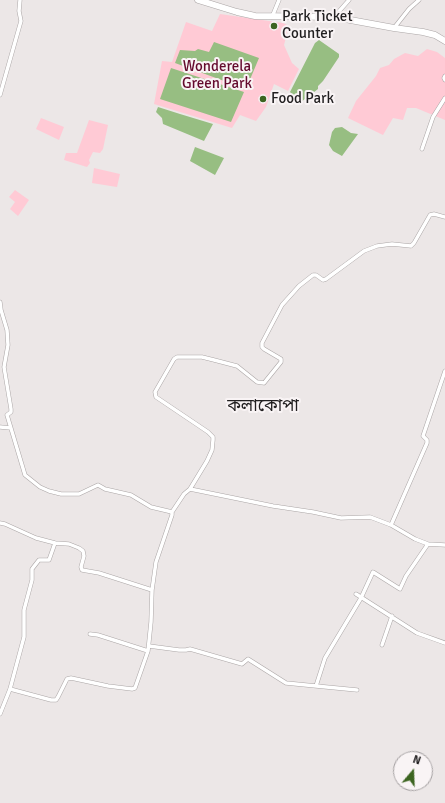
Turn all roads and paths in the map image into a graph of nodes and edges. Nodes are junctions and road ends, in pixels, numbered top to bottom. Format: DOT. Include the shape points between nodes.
graph roads {
  1 [pos="20,0"];
  2 [pos="198,0"];
  3 [pos="279,0"];
  4 [pos="349,0"];
  5 [pos="419,0"];
  6 [pos="272,17"];
  7 [pos="334,17"];
  8 [pos="394,28"];
  9 [pos="445,42"];
  10 [pos="445,76"];
  11 [pos="445,80"];
  12 [pos="0,94"];
  13 [pos="445,98"];
  14 [pos="422,149"];
  15 [pos="445,217"];
  16 [pos="0,302"];
  17 [pos="445,371"];
  18 [pos="0,427"];
  19 [pos="11,428"];
  20 [pos="190,489"];
  21 [pos="172,512"];
  22 [pos="0,523"];
  23 [pos="391,525"];
  24 [pos="55,543"];
  25 [pos="428,544"];
  26 [pos="445,545"];
  27 [pos="152,590"];
  28 [pos="356,594"];
  29 [pos="361,598"];
  30 [pos="392,616"];
  31 [pos="90,634"];
  32 [pos="445,643"];
  33 [pos="382,644"];
  34 [pos="148,646"];
  35 [pos="148,651"];
  36 [pos="316,686"];
  37 [pos="10,689"];
  38 [pos="357,690"];
  39 [pos="0,714"];
  1 -- 12 [label="street" via="21,21"];
  2 -- 6 [label="main road" via="237,12"];
  3 -- 6 [label="street"];
  4 -- 7 [label="street"];
  5 -- 8 [label="street"];
  6 -- 7 [label="main road"];
  7 -- 8 [label="main road"];
  8 -- 9 [label="main road" via="435,35"];
  10 -- 11 [label="street"];
  13 -- 14 [label="street" via="433,116"];
  15 -- 20 [label="street" via="430,215 411,246 377,246 364,252 326,279 313,275 299,286 282,305 262,343 264,349 281,359 264,383 258,382 237,366 202,357 174,359 155,392 156,397 208,432 214,440 207,461"];
  16 -- 19 [label="street" via="7,330 8,345 4,367 11,409 8,415"];
  17 -- 23 [label="street" via="423,436 427,443"];
  18 -- 19 [label="street"];
  19 -- 21 [label="street" via="25,475 40,487 61,494 79,494 98,486 131,495 151,507"];
  20 -- 21 [label="street"];
  20 -- 23 [label="street" via="341,518 370,517"];
  21 -- 27 [label="street" via="156,562"];
  22 -- 24 [label="street"];
  23 -- 25 [label="street"];
  24 -- 27 [label="street" via="69,544 83,551 82,570"];
  24 -- 37 [label="street" via="49,560 39,560 32,569 32,580 24,610 24,637"];
  25 -- 26 [label="street"];
  25 -- 29 [label="street" via="406,576 401,588 373,572"];
  27 -- 34 [label="street"];
  28 -- 29 [label="street"];
  29 -- 30 [label="street"];
  29 -- 36 [label="street" via="325,658"];
  30 -- 32 [label="street" via="417,632"];
  30 -- 33 [label="street"];
  31 -- 35 [label="street"];
  34 -- 35 [label="street"];
  34 -- 36 [label="street" via="190,649 242,664 248,659 286,683"];
  35 -- 37 [label="street" via="137,685 132,689 71,678 67,679 56,700 51,700"];
  36 -- 38 [label="street"];
  37 -- 39 [label="street"];
}
